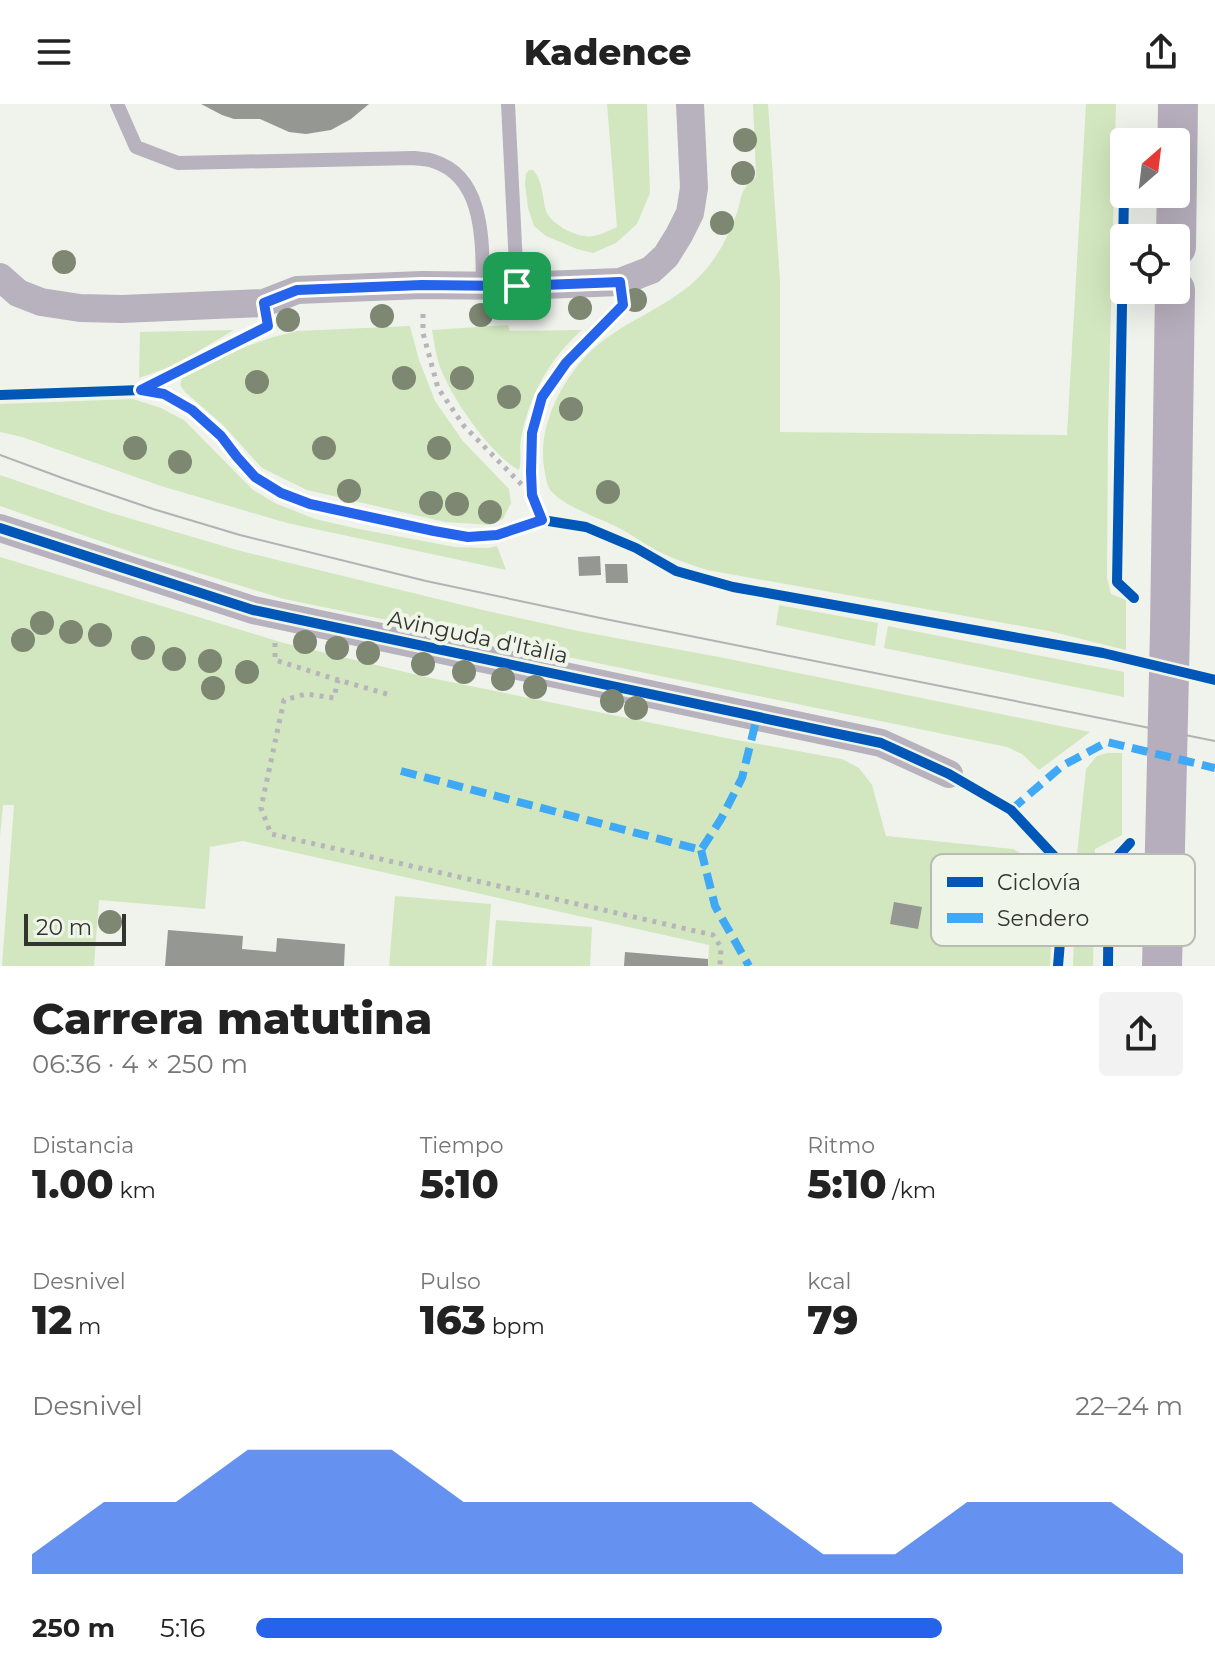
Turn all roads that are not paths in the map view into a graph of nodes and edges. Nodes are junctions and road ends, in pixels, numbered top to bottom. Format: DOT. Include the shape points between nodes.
graph roads {
  1 [pos="117,104"];
  2 [pos="508,104"];
  3 [pos="690,104"];
  4 [pos="1178,104"];
  5 [pos="1176,224"];
  6 [pos="0,277"];
  7 [pos="483,286"];
  8 [pos="517,286"];
  9 [pos="1175,304"];
  10 [pos="0,528"];
  11 [pos="949,774"];
  12 [pos="1165,854"];
  13 [pos="1163,946"];
  14 [pos="1162,966"];
  1 -- 7 [label="lane" via="136,147 178,163 434,161 457,175 471,193 480,222"];
  2 -- 8 [label="lane"];
  3 -- 8 [label="street" via="694,188 690,213 666,256 651,270 620,282"];
  4 -- 5 [label="main road"];
  6 -- 7 [label="street" via="18,293 41,302 122,309 264,303 297,290"];
  7 -- 8 [label="street"];
  9 -- 12 [label="main road, bridge"];
  10 -- 11 [label="street, Avinguda d'Itàlia" via="253,610 881,743"];
  13 -- 14 [label="main road, bridge"];
}
